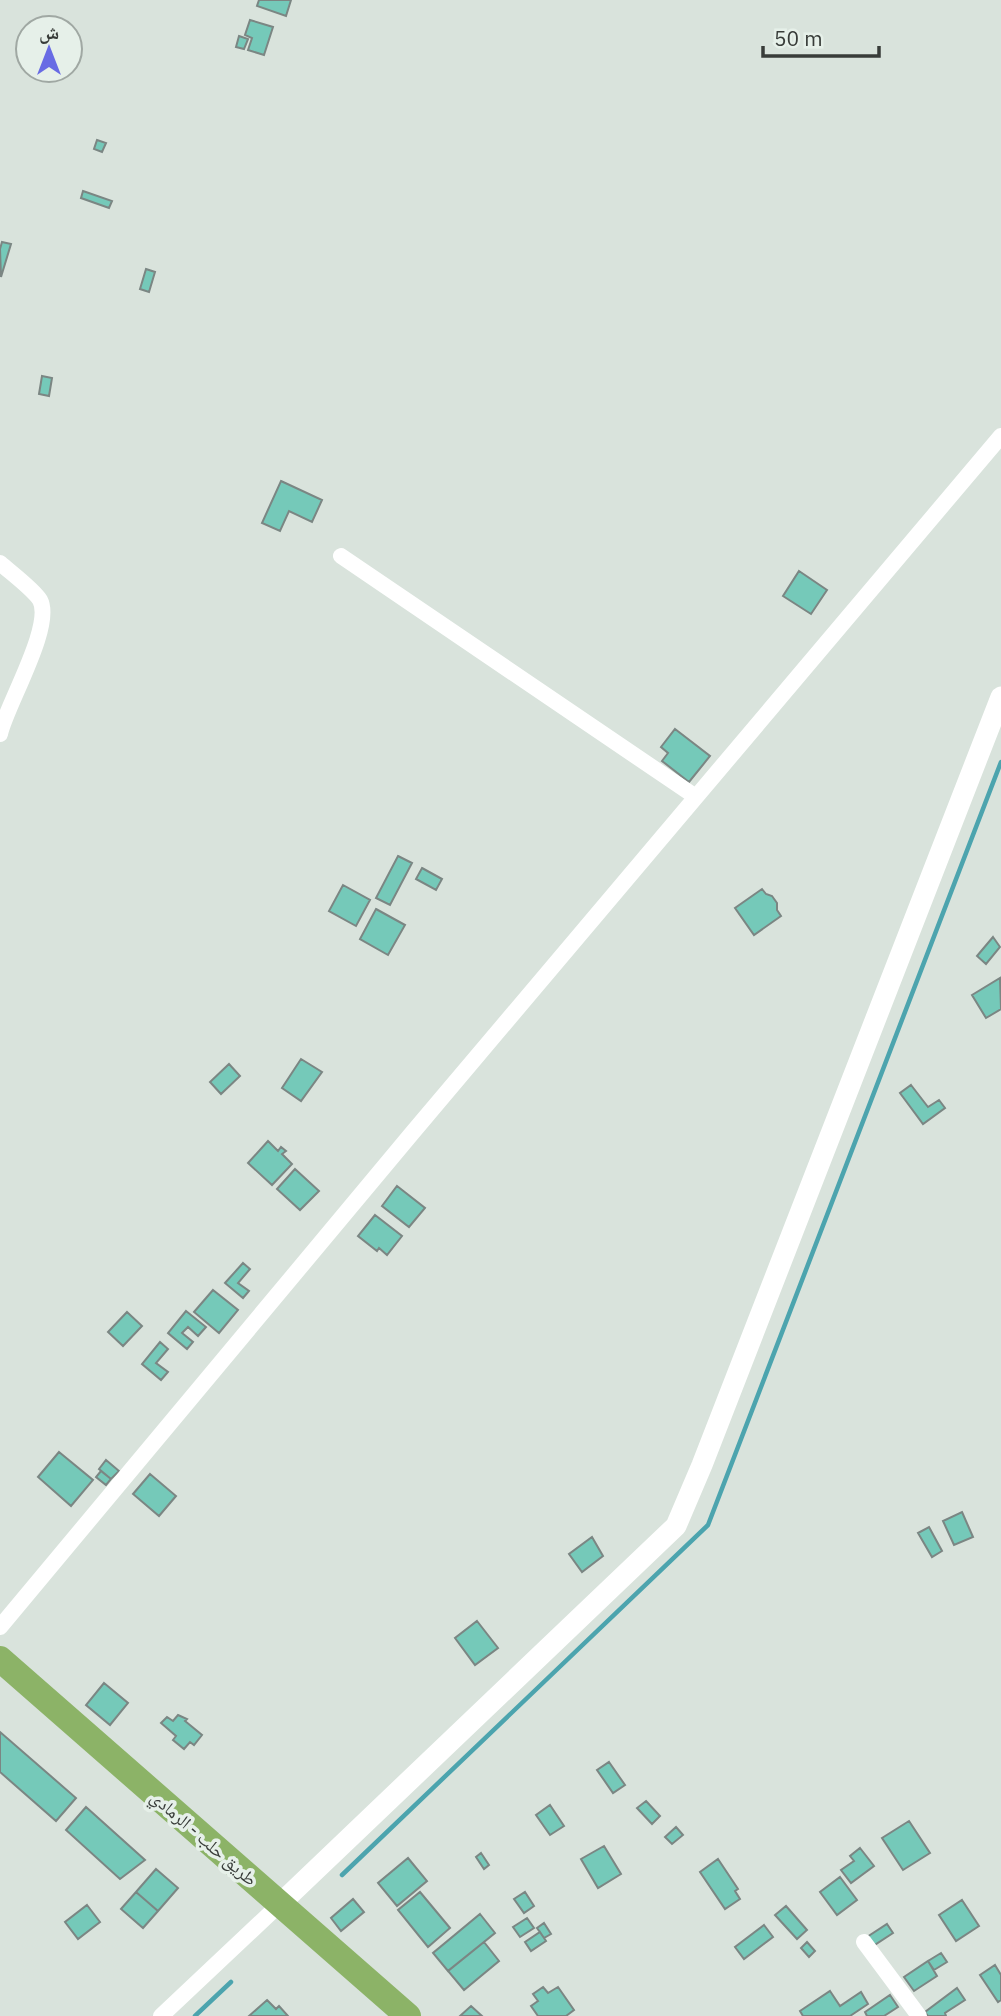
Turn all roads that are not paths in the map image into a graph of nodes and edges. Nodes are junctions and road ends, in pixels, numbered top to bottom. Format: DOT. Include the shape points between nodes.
graph roads {
  1 [pos="1001,436"];
  2 [pos="341,556"];
  3 [pos="0,563"];
  4 [pos="1001,697"];
  5 [pos="0,734"];
  6 [pos="696,797"];
  7 [pos="0,1627"];
  8 [pos="0,1660"];
  9 [pos="280,1904"];
  10 [pos="864,1942"];
  11 [pos="161,2016"];
  12 [pos="408,2016"];
  13 [pos="919,2016"];
  1 -- 6 [label="street"];
  2 -- 6 [label="street"];
  3 -- 5 [label="street" via="40,601 42,612 24,679"];
  4 -- 9 [label="street" via="676,1526"];
  6 -- 7 [label="street"];
  8 -- 9 [label="highway, طريق حلب - الرمادي"];
  9 -- 11 [label="street"];
  9 -- 12 [label="highway, طريق حلب - الرمادي"];
  10 -- 13 [label="street"];
}
